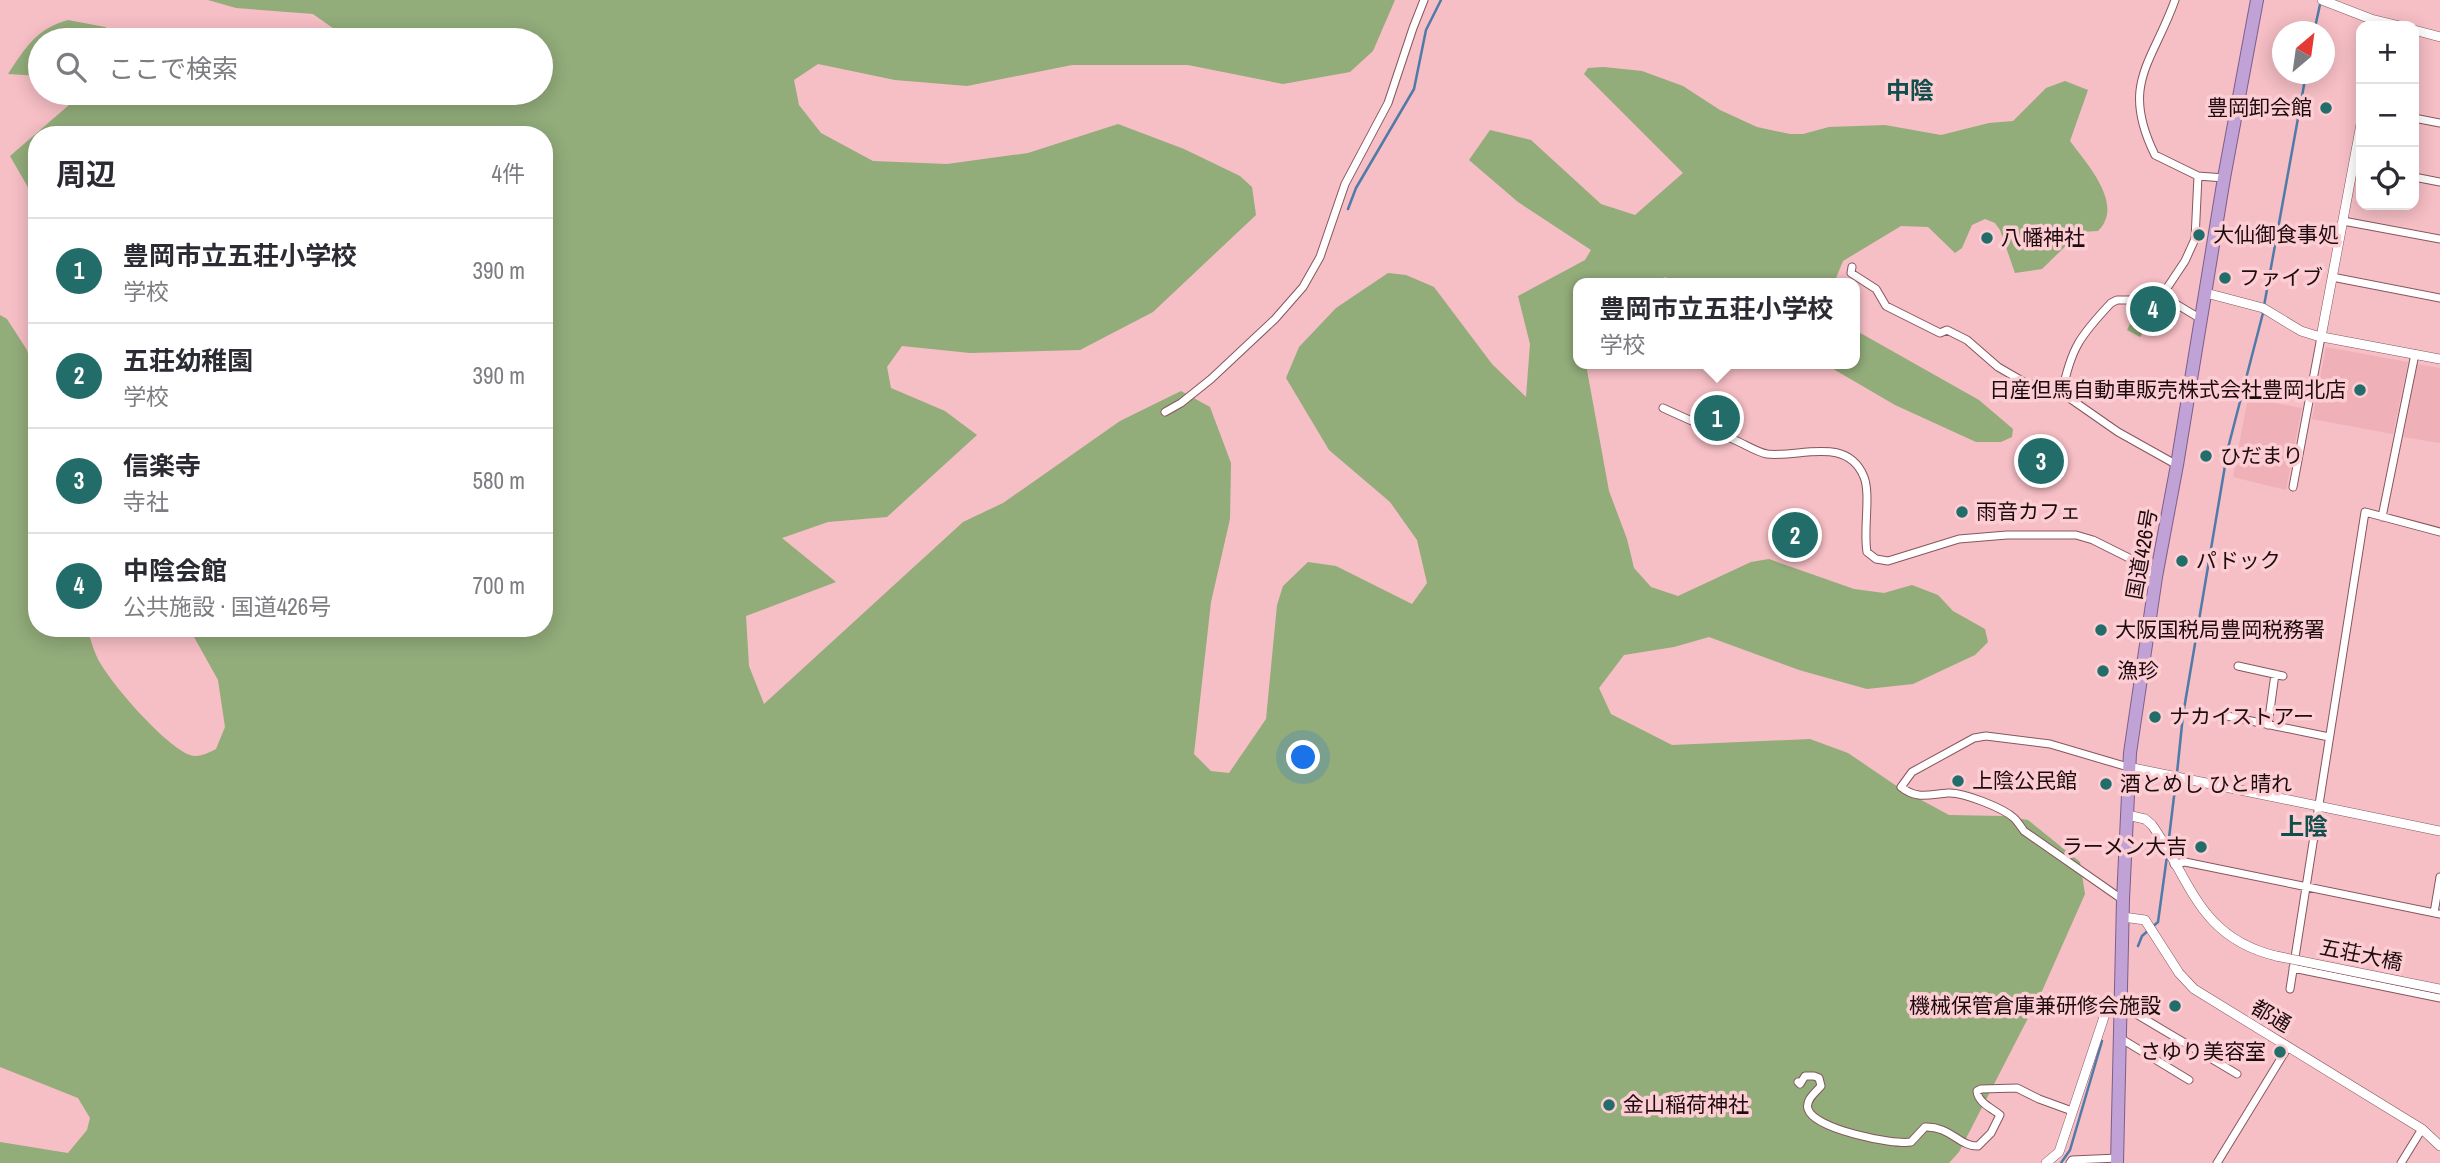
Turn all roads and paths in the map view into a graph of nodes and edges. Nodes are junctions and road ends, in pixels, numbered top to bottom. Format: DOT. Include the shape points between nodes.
graph roads {
  1 [pos="1424,0"];
  2 [pos="2175,0"];
  3 [pos="2257,0"];
  4 [pos="2323,0"];
  5 [pos="2373,21"];
  6 [pos="2419,31"];
  7 [pos="2440,35"];
  8 [pos="2419,119"];
  9 [pos="2440,123"];
  10 [pos="2356,170"];
  11 [pos="2198,176"];
  12 [pos="2224,178"];
  13 [pos="2419,178"];
  14 [pos="2440,182"];
  15 [pos="2343,221"];
  16 [pos="2440,239"];
  17 [pos="1852,267"];
  18 [pos="2332,277"];
  19 [pos="1859,278"];
  20 [pos="1860,279"];
  21 [pos="2206,293"];
  22 [pos="2161,295"];
  23 [pos="2440,298"];
  24 [pos="2202,318"];
  25 [pos="2321,337"];
  26 [pos="2414,354"];
  27 [pos="2440,359"];
  28 [pos="2062,393"];
  29 [pos="1663,408"];
  30 [pos="1166,411"];
  31 [pos="2177,465"];
  32 [pos="2293,487"];
  33 [pos="2382,517"];
  34 [pos="2440,532"];
  35 [pos="2156,577"];
  36 [pos="2238,666"];
  37 [pos="2227,716"];
  38 [pos="2268,725"];
  39 [pos="2329,737"];
  40 [pos="2129,766"];
  41 [pos="2317,806"];
  42 [pos="2127,815"];
  43 [pos="2440,831"];
  44 [pos="2173,863"];
  45 [pos="2440,877"];
  46 [pos="2305,886"];
  47 [pos="2123,900"];
  48 [pos="2437,913"];
  49 [pos="2123,917"];
  50 [pos="2293,968"];
  51 [pos="2290,989"];
  52 [pos="2440,989"];
  53 [pos="2440,998"];
  54 [pos="2121,1005"];
  55 [pos="2120,1038"];
  56 [pos="2288,1047"];
  57 [pos="2238,1074"];
  58 [pos="2189,1080"];
  59 [pos="1797,1084"];
  60 [pos="2072,1111"];
  61 [pos="2422,1129"];
  62 [pos="2440,1146"];
  63 [pos="2118,1161"];
  64 [pos="2046,1163"];
  65 [pos="2070,1163"];
  66 [pos="2217,1163"];
  67 [pos="2401,1163"];
  1 -- 30 [label="street" via="1388,103 1345,184 1320,257 1303,287 1211,379"];
  2 -- 11 [label="street" via="2147,61 2138,97 2155,155"];
  3 -- 12 [label="highway, 国道426号"];
  4 -- 5 [label="street"];
  6 -- 7 [label="street"];
  8 -- 9 [label="street"];
  10 -- 15 [label="street"];
  11 -- 12 [label="street"];
  11 -- 22 [label="street" via="2195,239"];
  12 -- 21 [label="highway, 国道426号"];
  13 -- 14 [label="street"];
  15 -- 16 [label="street"];
  15 -- 18 [label="street"];
  17 -- 19 [label="street" via="1851,273"];
  18 -- 23 [label="street"];
  18 -- 25 [label="street"];
  20 -- 28 [label="street" via="1897,313 1967,340 2024,382"];
  21 -- 24 [label="highway, 国道426号"];
  21 -- 25 [label="street" via="2263,308 2301,331"];
  22 -- 24 [label="street"];
  22 -- 28 [label="street" via="2111,303 2082,334"];
  24 -- 31 [label="highway, 国道426号"];
  25 -- 26 [label="street"];
  25 -- 32 [label="street"];
  26 -- 27 [label="street"];
  26 -- 33 [label="street"];
  28 -- 31 [label="street"];
  29 -- 35 [label="street" via="1765,454 1815,451 1848,456 1865,479 1865,539 1867,552 1876,559 1888,561 1959,539 2076,536 2122,554"];
  31 -- 35 [label="highway, 国道426号"];
  33 -- 34 [label="street"];
  33 -- 39 [label="street" via="2365,512"];
  35 -- 40 [label="highway, 国道426号"];
  36 -- 38 [label="street" via="2279,675"];
  37 -- 38 [label="street"];
  38 -- 39 [label="street"];
  39 -- 41 [label="street"];
  40 -- 41 [label="street"];
  40 -- 42 [label="highway, 国道426号"];
  40 -- 47 [label="street" via="2050,744 1986,736 1912,772 1901,787 1918,796 1966,796 2013,817 2024,831"];
  41 -- 43 [label="street"];
  41 -- 46 [label="street"];
  42 -- 44 [label="street, 五荘大橋" via="2148,821"];
  42 -- 47 [label="highway, 国道426号"];
  44 -- 46 [label="street"];
  44 -- 52 [label="street, 五荘大橋, bridge" via="2199,905 2221,929 2246,945 2276,956"];
  45 -- 48 [label="street"];
  46 -- 48 [label="street"];
  46 -- 50 [label="street"];
  47 -- 49 [label="highway, 国道426号"];
  49 -- 54 [label="highway, 国道426号"];
  49 -- 56 [label="street, 都通" via="2142,918 2147,923 2189,986"];
  50 -- 51 [label="street"];
  50 -- 53 [label="street"];
  54 -- 55 [label="highway, 国道426号"];
  54 -- 57 [label="street"];
  54 -- 60 [label="street" via="2106,1011"];
  55 -- 58 [label="street"];
  55 -- 63 [label="highway, 国道426号"];
  56 -- 61 [label="street, 都通"];
  56 -- 66 [label="street"];
  59 -- 60 [label="street" via="1805,1076 1819,1078 1821,1086 1807,1107 1818,1118 1852,1134 1900,1143 1911,1142 1925,1126 1936,1126 1978,1146 2000,1115 1978,1096 1981,1089 2017,1088"];
  60 -- 64 [label="street" via="2059,1152"];
  61 -- 62 [label="street, 都通"];
  61 -- 67 [label="street"];
  63 -- 65 [label="street"];
}
